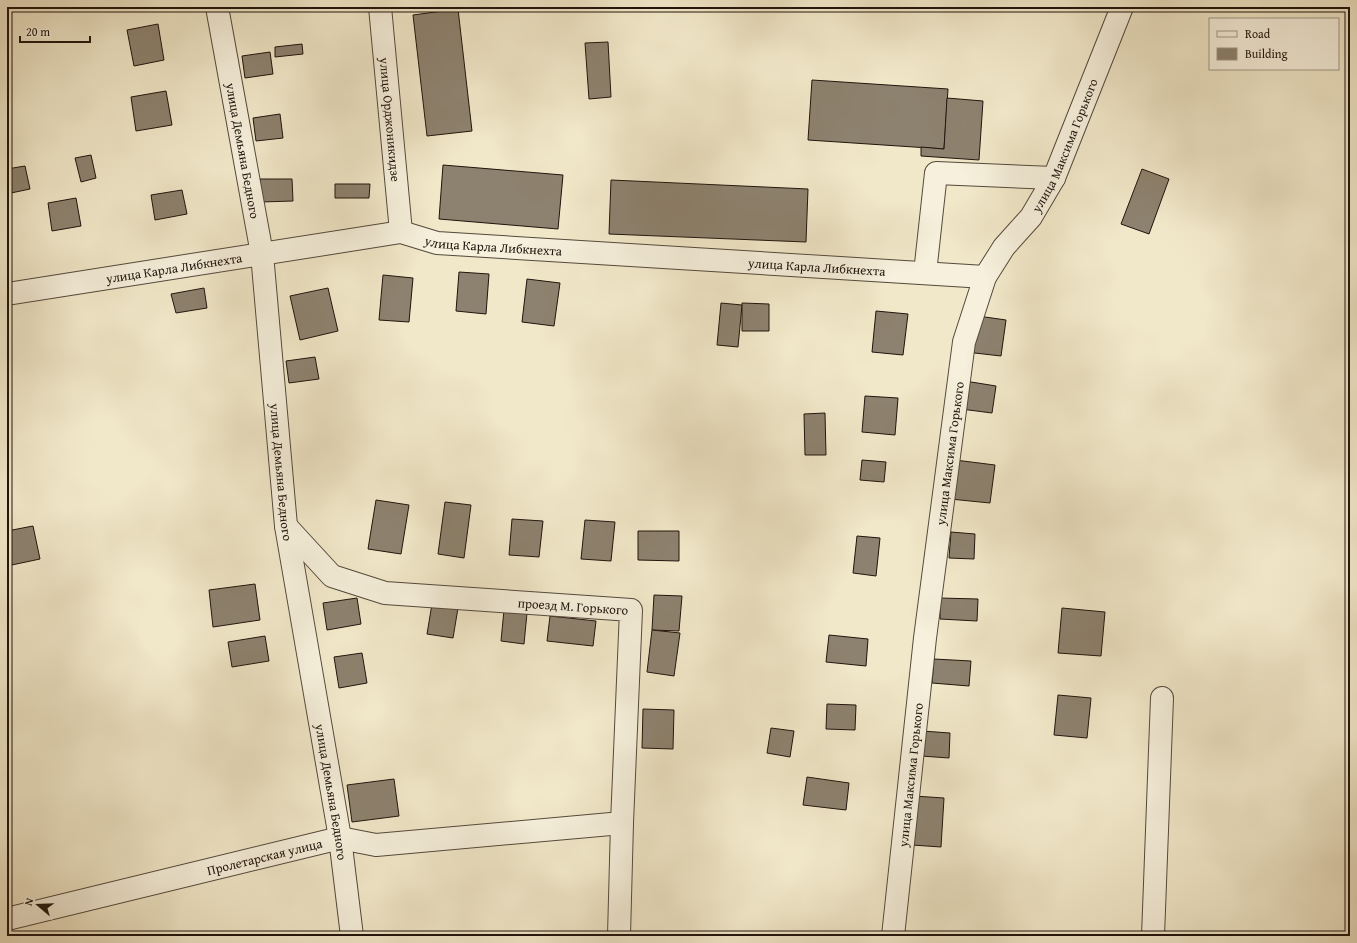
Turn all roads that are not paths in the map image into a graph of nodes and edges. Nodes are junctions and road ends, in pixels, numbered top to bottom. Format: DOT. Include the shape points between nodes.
graph roads {
  1 [pos="217,7"];
  2 [pos="380,7"];
  3 [pos="1122,7"];
  4 [pos="1054,178"];
  5 [pos="401,232"];
  6 [pos="262,254"];
  7 [pos="925,274"];
  8 [pos="985,277"];
  9 [pos="7,294"];
  10 [pos="286,526"];
  11 [pos="1162,698"];
  12 [pos="622,823"];
  13 [pos="340,838"];
  14 [pos="7,919"];
  15 [pos="352,936"];
  16 [pos="619,936"];
  17 [pos="894,936"];
  18 [pos="1153,936"];
  1 -- 6 [label="street, улица Демьяна Бедного"];
  2 -- 5 [label="street, улица Орджоникидзе"];
  3 -- 4 [label="street, улица Максима Горького"];
  4 -- 7 [label="street" via="936,173"];
  4 -- 8 [label="street, улица Максима Горького" via="1031,217 1004,247"];
  5 -- 6 [label="street, улица Карла Либкнехта"];
  5 -- 7 [label="street, улица Карла Либкнехта" via="437,243"];
  6 -- 9 [label="street, улица Карла Либкнехта"];
  6 -- 10 [label="street, улица Демьяна Бедного"];
  7 -- 8 [label="street, улица Карла Либкнехта"];
  8 -- 17 [label="street, улица Максима Горького" via="964,342 925,638"];
  10 -- 12 [label="street, проезд М. Горького" via="332,576 384,593 631,610"];
  10 -- 13 [label="street, улица Демьяна Бедного"];
  11 -- 18 [label="street"];
  12 -- 13 [label="street, Пролетарская улица" via="376,845"];
  12 -- 16 [label="street, проезд М. Горького"];
  13 -- 14 [label="street, Пролетарская улица"];
  13 -- 15 [label="street, улица Демьяна Бедного"];
}
